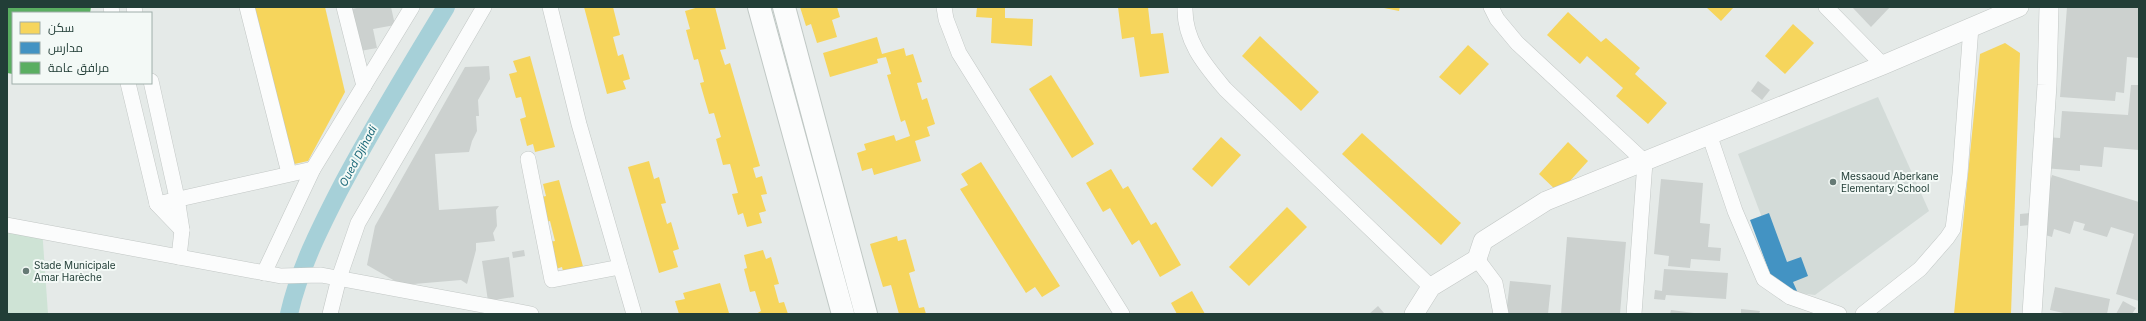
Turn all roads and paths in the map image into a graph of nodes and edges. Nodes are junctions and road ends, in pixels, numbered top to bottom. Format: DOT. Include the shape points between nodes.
graph roads {
  1 [pos="247,7"];
  2 [pos="344,7"];
  3 [pos="412,7"];
  4 [pos="484,7"];
  5 [pos="550,7"];
  6 [pos="759,7"];
  7 [pos="784,7"];
  8 [pos="944,7"];
  9 [pos="1185,7"];
  10 [pos="1491,7"];
  11 [pos="1826,7"];
  12 [pos="2019,7"];
  13 [pos="2049,7"];
  14 [pos="1971,27"];
  15 [pos="1882,65"];
  16 [pos="128,84"];
  17 [pos="152,84"];
  18 [pos="364,86"];
  19 [pos="1709,134"];
  20 [pos="528,159"];
  21 [pos="1645,162"];
  22 [pos="313,169"];
  23 [pos="289,173"];
  24 [pos="177,198"];
  25 [pos="157,204"];
  26 [pos="7,225"];
  27 [pos="182,230"];
  28 [pos="179,257"];
  29 [pos="1477,259"];
  30 [pos="620,267"];
  31 [pos="264,273"];
  32 [pos="339,278"];
  33 [pos="1431,287"];
  34 [pos="330,314"];
  35 [pos="531,314"];
  36 [pos="634,314"];
  37 [pos="843,314"];
  38 [pos="866,314"];
  39 [pos="1122,314"];
  40 [pos="1414,314"];
  41 [pos="1501,314"];
  42 [pos="1634,314"];
  43 [pos="1839,314"];
  44 [pos="1863,314"];
  45 [pos="2032,314"];
  1 -- 23 [label="street"];
  2 -- 18 [label="street"];
  3 -- 18 [label="street"];
  4 -- 32 [label="street" via="358,223"];
  5 -- 30 [label="street"];
  6 -- 37 [label="main road"];
  7 -- 38 [label="main road"];
  8 -- 39 [label="street" via="946,19 963,59"];
  9 -- 33 [label="street" via="1191,43 1201,60 1225,89"];
  10 -- 21 [label="street" via="1497,19 1517,43"];
  11 -- 15 [label="street"];
  12 -- 14 [label="street"];
  13 -- 45 [label="street" via="2047,85"];
  14 -- 15 [label="street"];
  14 -- 44 [label="street" via="1960,174 1953,229 1920,269"];
  15 -- 19 [label="street"];
  16 -- 25 [label="street"];
  17 -- 24 [label="street"];
  18 -- 22 [label="street"];
  19 -- 21 [label="street"];
  19 -- 43 [label="street" via="1748,243 1764,279 1790,297"];
  20 -- 30 [label="street" via="552,280"];
  21 -- 29 [label="street" via="1546,201 1483,241"];
  21 -- 42 [label="street"];
  22 -- 23 [label="street"];
  22 -- 31 [label="street"];
  23 -- 24 [label="street"];
  24 -- 25 [label="street"];
  24 -- 27 [label="street"];
  25 -- 27 [label="street"];
  26 -- 28 [label="street"];
  27 -- 28 [label="street"];
  28 -- 31 [label="street"];
  29 -- 33 [label="street"];
  29 -- 41 [label="street" via="1496,284"];
  30 -- 36 [label="street"];
  31 -- 32 [label="street"];
  32 -- 34 [label="street"];
  32 -- 35 [label="street"];
  33 -- 40 [label="street"];
}
